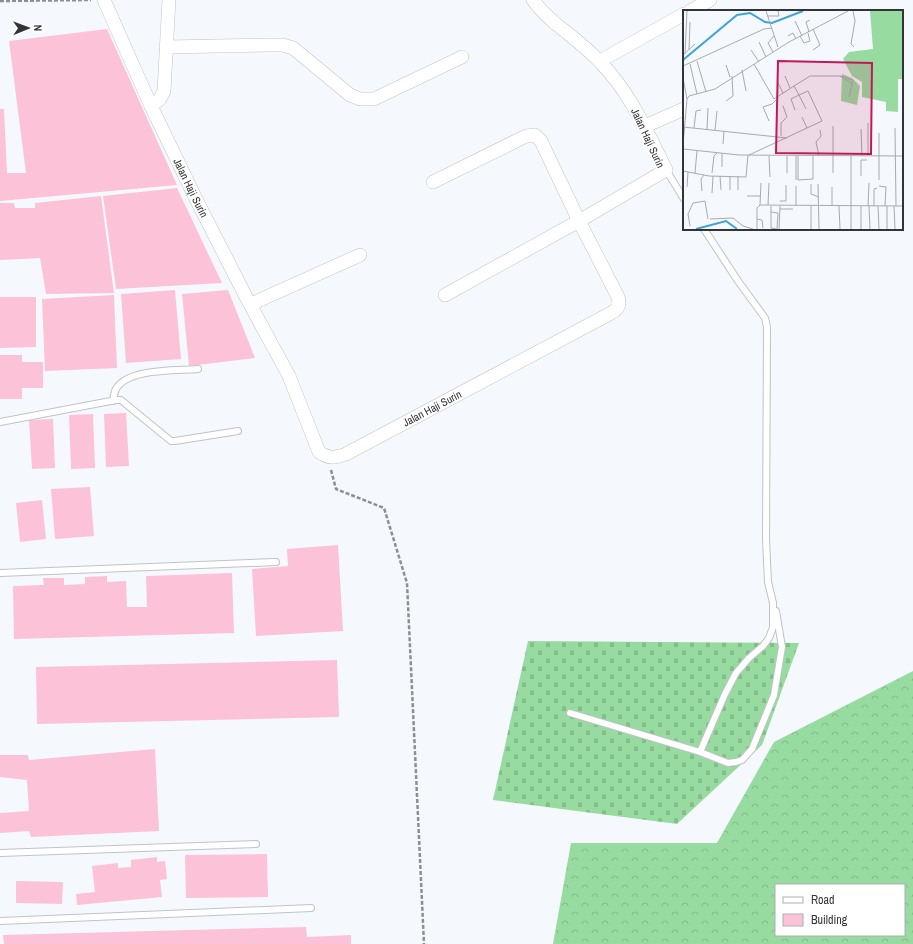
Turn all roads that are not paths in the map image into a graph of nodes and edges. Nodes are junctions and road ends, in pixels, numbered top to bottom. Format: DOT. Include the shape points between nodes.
graph roads {
  1 [pos="104,0"];
  2 [pos="169,0"];
  3 [pos="533,0"];
  4 [pos="710,0"];
  5 [pos="692,10"];
  6 [pos="683,15"];
  7 [pos="166,47"];
  8 [pos="462,57"];
  9 [pos="600,61"];
  10 [pos="151,106"];
  11 [pos="683,109"];
  12 [pos="645,126"];
  13 [pos="666,170"];
  14 [pos="433,182"];
  15 [pos="683,197"];
  16 [pos="579,222"];
  17 [pos="705,230"];
  18 [pos="360,255"];
  19 [pos="446,296"];
  20 [pos="251,304"];
  21 [pos="198,369"];
  22 [pos="113,401"];
  23 [pos="0,422"];
  24 [pos="238,431"];
  25 [pos="276,562"];
  26 [pos="0,573"];
  27 [pos="774,603"];
  28 [pos="570,713"];
  29 [pos="700,752"];
  30 [pos="256,844"];
  31 [pos="0,853"];
  32 [pos="311,908"];
  33 [pos="0,921"];
  1 -- 10 [label="street, Jalan Haji Surin"];
  2 -- 7 [label="street"];
  3 -- 9 [label="street, Jalan Haji Surin" via="544,13"];
  4 -- 5 [label="street"];
  6 -- 9 [label="street"];
  7 -- 8 [label="street" via="270,45 293,48 350,95 374,100"];
  7 -- 10 [label="street" via="164,91 160,99"];
  9 -- 12 [label="street, Jalan Haji Surin" via="629,98"];
  10 -- 20 [label="street, Jalan Haji Surin"];
  11 -- 12 [label="street"];
  12 -- 13 [label="street, Jalan Haji Surin"];
  13 -- 15 [label="lane"];
  13 -- 16 [label="street, Jalan Haji Surin"];
  14 -- 16 [label="street" via="526,136 535,135 541,141"];
  16 -- 19 [label="street"];
  16 -- 20 [label="street, Jalan Haji Surin" via="618,297 617,309 337,458 327,457 319,452 289,376"];
  17 -- 27 [label="lane" via="765,318 768,327 766,539 768,582"];
  18 -- 20 [label="street"];
  21 -- 22 [label="lane" via="137,374 116,389"];
  22 -- 23 [label="lane"];
  22 -- 24 [label="lane" via="121,400 126,403 171,441"];
  25 -- 26 [label="lane"];
  27 -- 29 [label="lane" via="773,628 769,638 736,673"];
  27 -- 29 [label="lane" via="782,647 779,673 774,695 752,749 742,760 728,763"];
  28 -- 29 [label="lane"];
  30 -- 31 [label="lane"];
  32 -- 33 [label="lane"];
}
